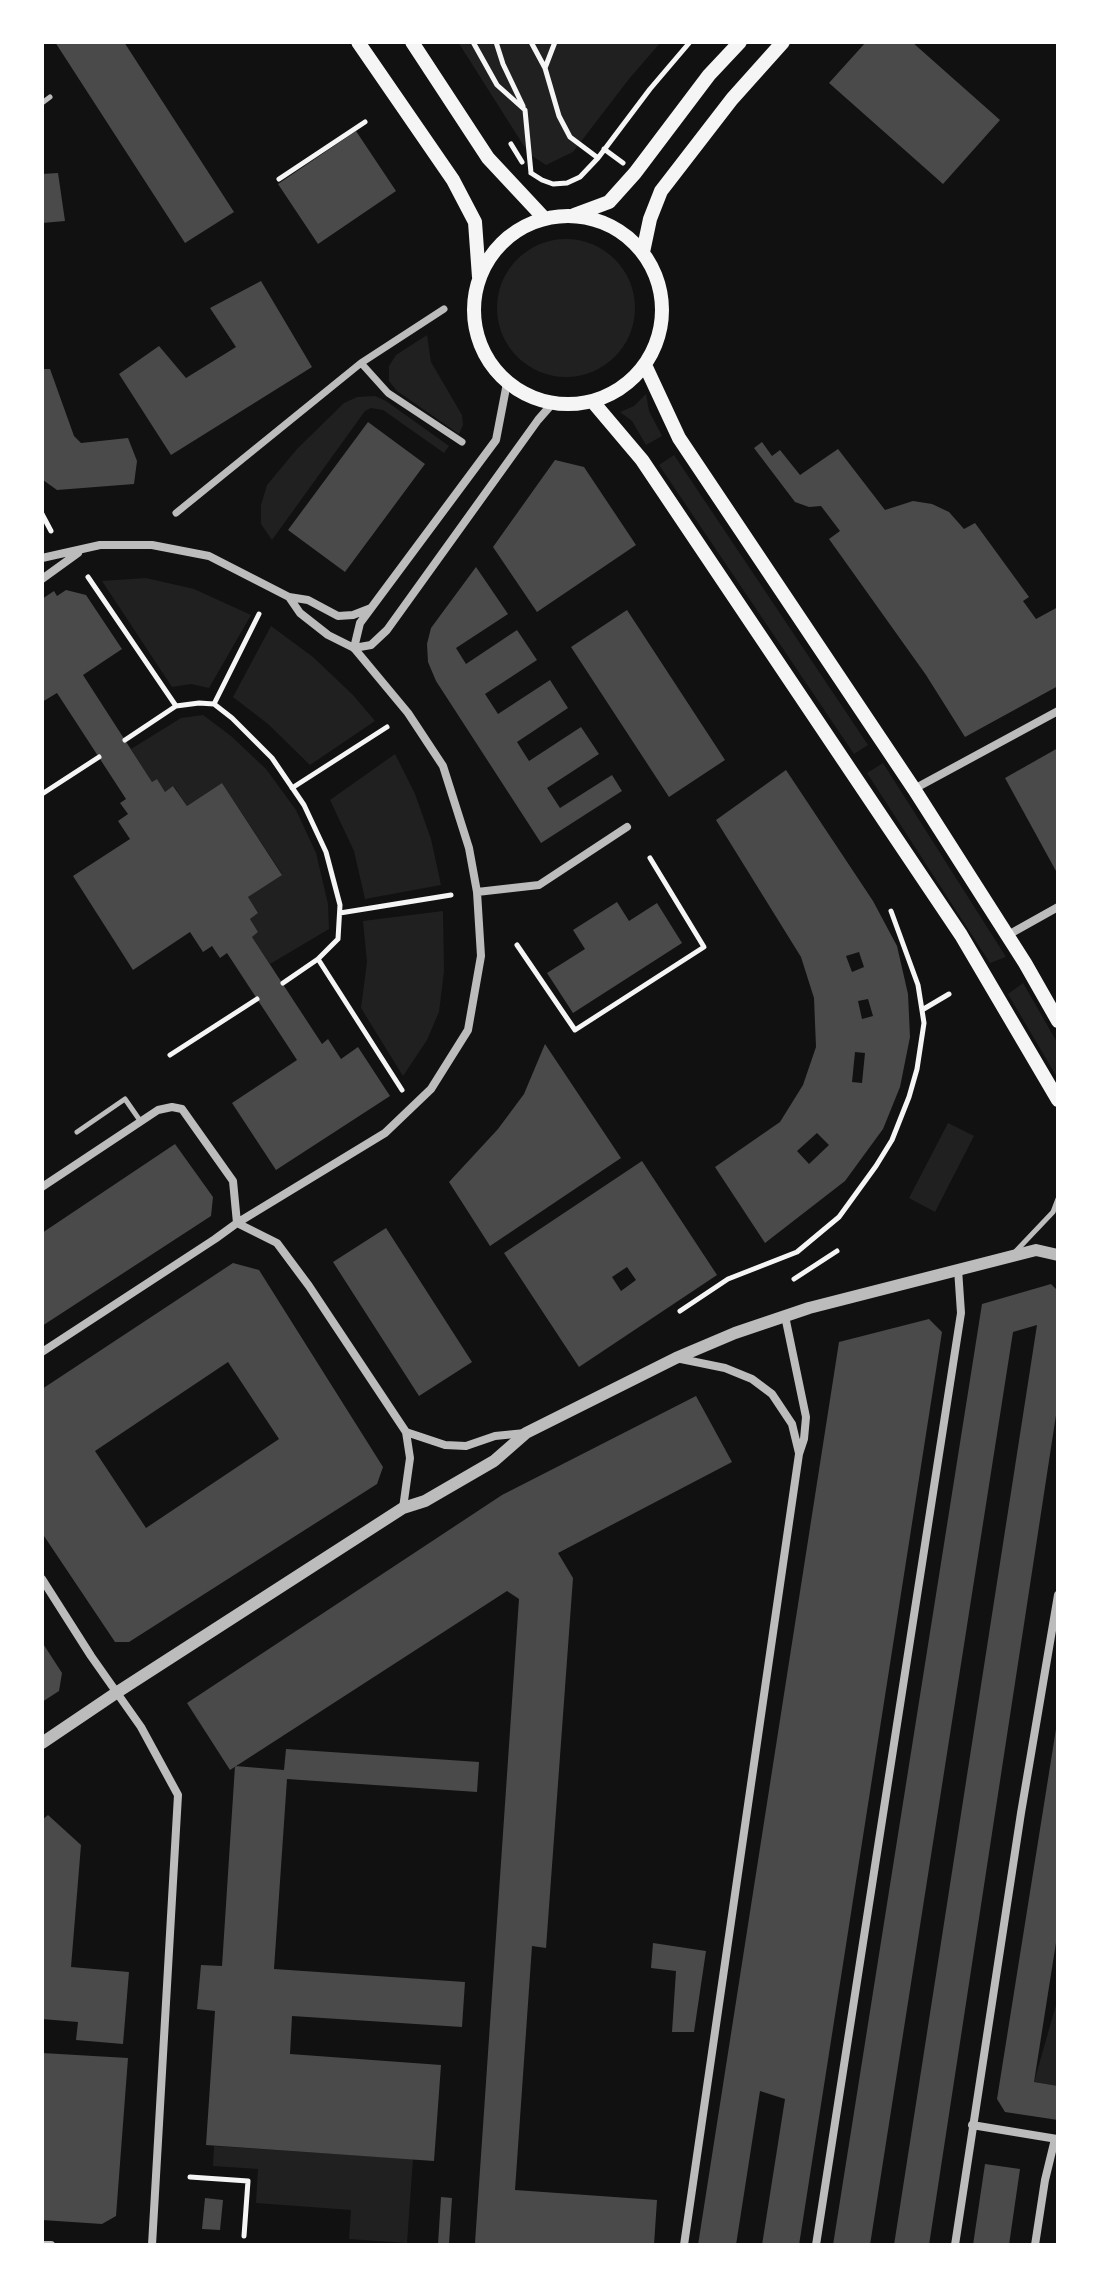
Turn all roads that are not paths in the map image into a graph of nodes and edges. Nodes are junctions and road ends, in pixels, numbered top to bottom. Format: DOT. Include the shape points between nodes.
graph roads {
  1 [pos="358,42"];
  2 [pos="412,42"];
  3 [pos="740,42"];
  4 [pos="783,42"];
  5 [pos="50,97"];
  6 [pos="42,103"];
  7 [pos="574,215"];
  8 [pos="544,218"];
  9 [pos="643,252"];
  10 [pos="479,277"];
  11 [pos="444,309"];
  12 [pos="361,363"];
  13 [pos="645,365"];
  14 [pos="507,383"];
  15 [pos="593,402"];
  16 [pos="552,404"];
  17 [pos="462,442"];
  18 [pos="176,513"];
  19 [pos="81,550"];
  20 [pos="42,558"];
  21 [pos="42,579"];
  22 [pos="289,597"];
  23 [pos="371,608"];
  24 [pos="354,648"];
  25 [pos="1058,711"];
  26 [pos="914,789"];
  27 [pos="627,827"];
  28 [pos="477,892"];
  29 [pos="1058,907"];
  30 [pos="1008,935"];
  31 [pos="1058,1021"];
  32 [pos="1058,1100"];
  33 [pos="141,1122"];
  34 [pos="77,1132"];
  35 [pos="42,1187"];
  36 [pos="1058,1199"];
  37 [pos="237,1223"];
  38 [pos="1058,1255"];
  39 [pos="1011,1256"];
  40 [pos="958,1269"];
  41 [pos="785,1316"];
  42 [pos="42,1352"];
  43 [pos="676,1358"];
  44 [pos="406,1432"];
  45 [pos="526,1433"];
  46 [pos="799,1454"];
  47 [pos="403,1508"];
  48 [pos="42,1579"];
  49 [pos="1058,1595"];
  50 [pos="116,1693"];
  51 [pos="42,1743"];
  52 [pos="972,2125"];
  53 [pos="1057,2139"];
  54 [pos="42,2245"];
  55 [pos="51,2245"];
  56 [pos="152,2245"];
  57 [pos="684,2245"];
  58 [pos="816,2245"];
  59 [pos="955,2245"];
  60 [pos="1035,2245"];
  1 -- 10 [label="main road" via="453,180 475,222"];
  2 -- 8 [label="main road" via="488,158"];
  3 -- 7 [label="main road" via="609,202"];
  4 -- 9 [label="main road" via="661,191"];
  5 -- 6 [label="lane"];
  7 -- 8 [label="main road"];
  7 -- 9 [label="main road" via="614,227"];
  8 -- 10 [label="main road" via="516,230 494,251"];
  9 -- 13 [label="main road" via="662,296 662,321"];
  10 -- 14 [label="main road" via="473,306 476,335 488,361"];
  11 -- 12 [label="street"];
  12 -- 17 [label="street" via="388,393"];
  12 -- 18 [label="street"];
  13 -- 15 [label="main road" via="622,388"];
  13 -- 26 [label="main road" via="679,438"];
  14 -- 16 [label="main road"];
  14 -- 23 [label="street" via="496,440"];
  15 -- 16 [label="main road"];
  15 -- 32 [label="main road" via="642,460 961,935"];
  16 -- 24 [label="street" via="387,630 371,645"];
  19 -- 20 [label="street"];
  19 -- 21 [label="street"];
  19 -- 22 [label="street" via="152,545 209,556"];
  22 -- 23 [label="street" via="308,600 338,616"];
  22 -- 24 [label="street" via="318,628"];
  23 -- 24 [label="street" via="360,623"];
  24 -- 28 [label="street" via="443,766"];
  25 -- 26 [label="street"];
  26 -- 30 [label="main road"];
  27 -- 28 [label="street" via="539,885"];
  28 -- 37 [label="street" via="481,956 468,1030 431,1089 385,1133"];
  29 -- 30 [label="street"];
  30 -- 31 [label="main road"];
  33 -- 34 [label="lane" via="125,1099"];
  33 -- 35 [label="street"];
  33 -- 37 [label="street" via="158,1110 182,1109 233,1181"];
  36 -- 39 [label="lane" via="1053,1212"];
  37 -- 42 [label="street"];
  37 -- 44 [label="street" via="277,1243"];
  38 -- 39 [label="street" via="1036,1250"];
  39 -- 40 [label="street"];
  40 -- 41 [label="street"];
  40 -- 58 [label="street" via="961,1313"];
  41 -- 43 [label="street"];
  41 -- 46 [label="street" via="806,1417"];
  43 -- 45 [label="street"];
  43 -- 46 [label="street" via="725,1368 772,1394 792,1424"];
  44 -- 45 [label="street" via="466,1446"];
  44 -- 47 [label="street" via="410,1458"];
  45 -- 47 [label="street" via="494,1461"];
  46 -- 57 [label="street"];
  47 -- 50 [label="street"];
  48 -- 50 [label="street"];
  49 -- 52 [label="street"];
  50 -- 51 [label="street"];
  50 -- 56 [label="street" via="178,1795"];
  52 -- 53 [label="street"];
  52 -- 59 [label="street"];
  53 -- 60 [label="street"];
  54 -- 55 [label="street"];
}
